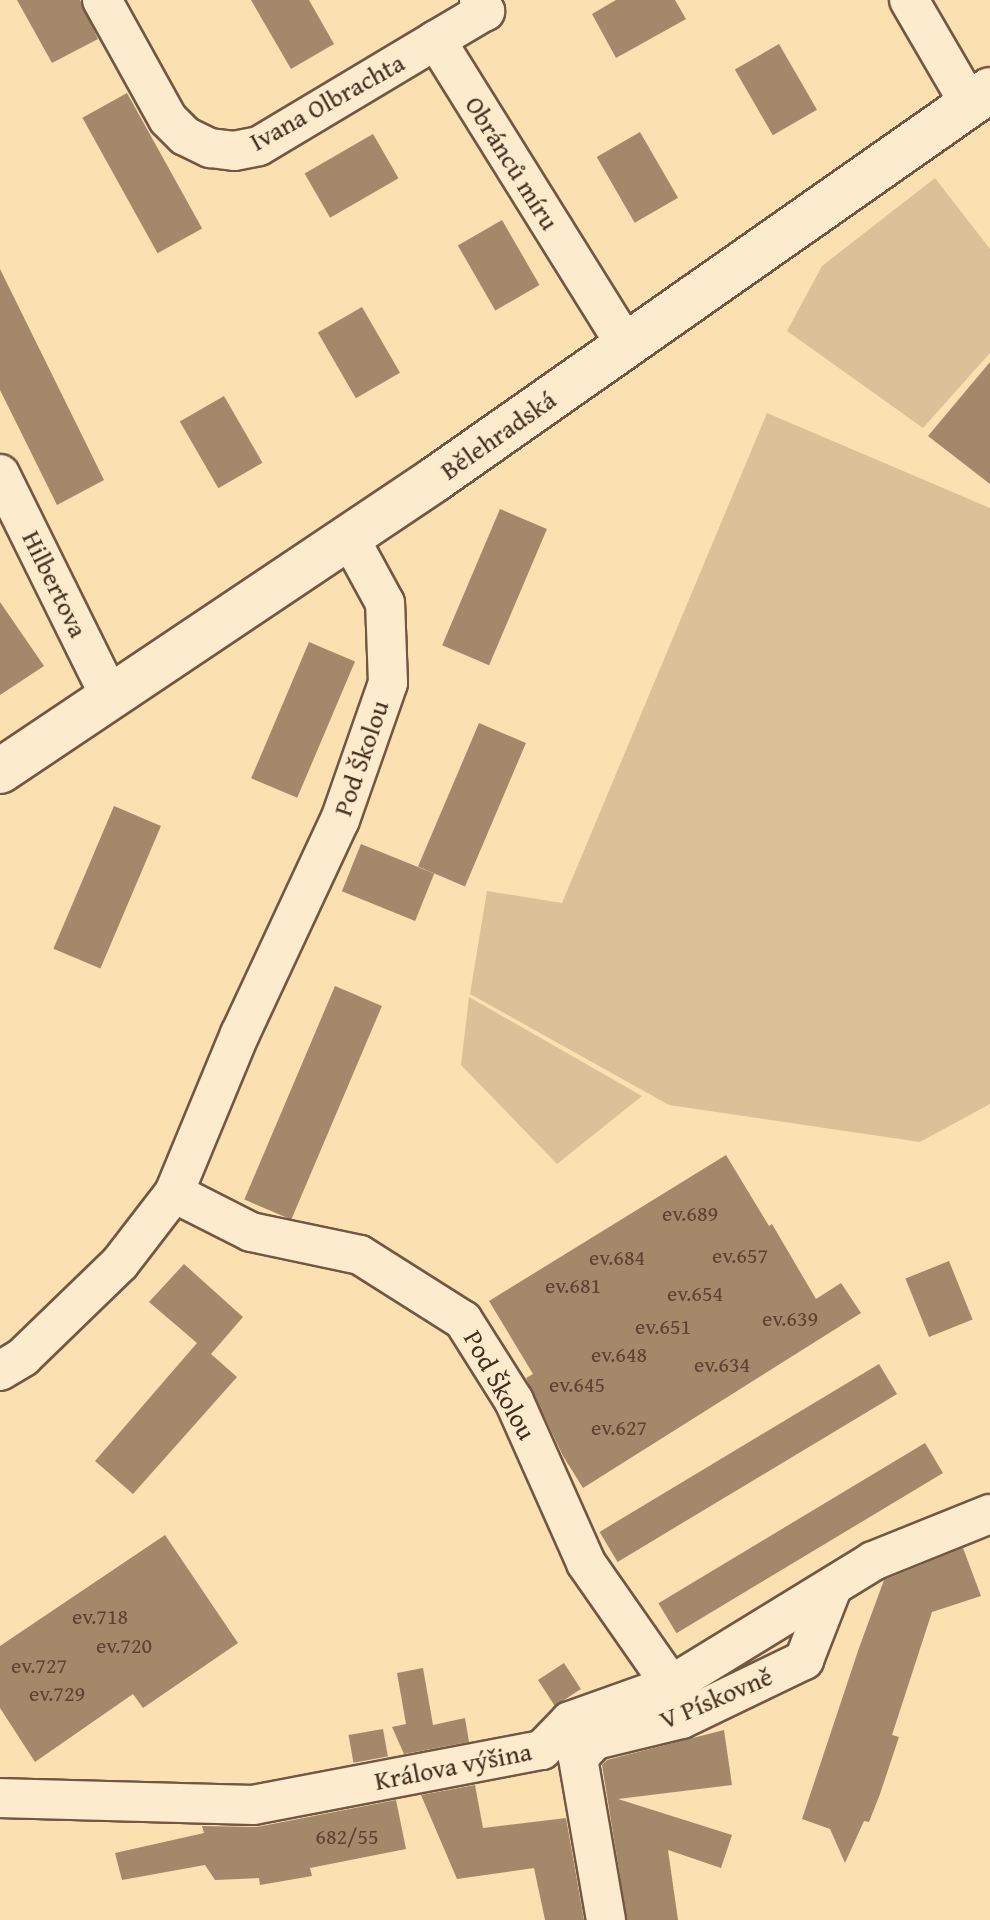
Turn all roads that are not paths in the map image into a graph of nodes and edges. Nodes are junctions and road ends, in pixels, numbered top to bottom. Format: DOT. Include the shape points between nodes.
graph roads {
  1 [pos="102,0"];
  2 [pos="479,0"];
  3 [pos="909,0"];
  4 [pos="436,40"];
  5 [pos="980,98"];
  6 [pos="626,345"];
  7 [pos="0,474"];
  8 [pos="349,537"];
  9 [pos="109,695"];
  10 [pos="0,771"];
  11 [pos="174,1193"];
  12 [pos="0,1371"];
  13 [pos="990,1514"];
  14 [pos="832,1588"];
  15 [pos="671,1685"];
  16 [pos="0,1798"];
  17 [pos="606,1920"];
  1 -- 4 [label="street, Ivana Olbrachta" via="168,119 185,136 210,148 234,151 259,146"];
  2 -- 4 [label="street" via="485,11"];
  3 -- 5 [label="street"];
  4 -- 6 [label="street, Obránců míru"];
  5 -- 6 [label="street, Bělehradská"];
  6 -- 8 [label="street, Bělehradská"];
  7 -- 9 [label="street, Hilbertova"];
  8 -- 9 [label="street, Bělehradská"];
  8 -- 11 [label="street, Pod Školou" via="385,603 388,683 340,820 240,1034"];
  9 -- 10 [label="street, Bělehradská"];
  11 -- 12 [label="street, Pod Školou" via="120,1263 23,1357"];
  11 -- 15 [label="street, Pod Školou" via="251,1232 360,1255 463,1320 514,1401 586,1563"];
  13 -- 14 [label="street, Králova výšina" via="873,1561"];
  14 -- 15 [label="street, Králova výšina"];
  14 -- 17 [label="street, V Pískovně" via="804,1660 682,1719 595,1740 578,1758"];
  15 -- 16 [label="street, Králova výšina" via="570,1721 542,1750 253,1805"];
}
